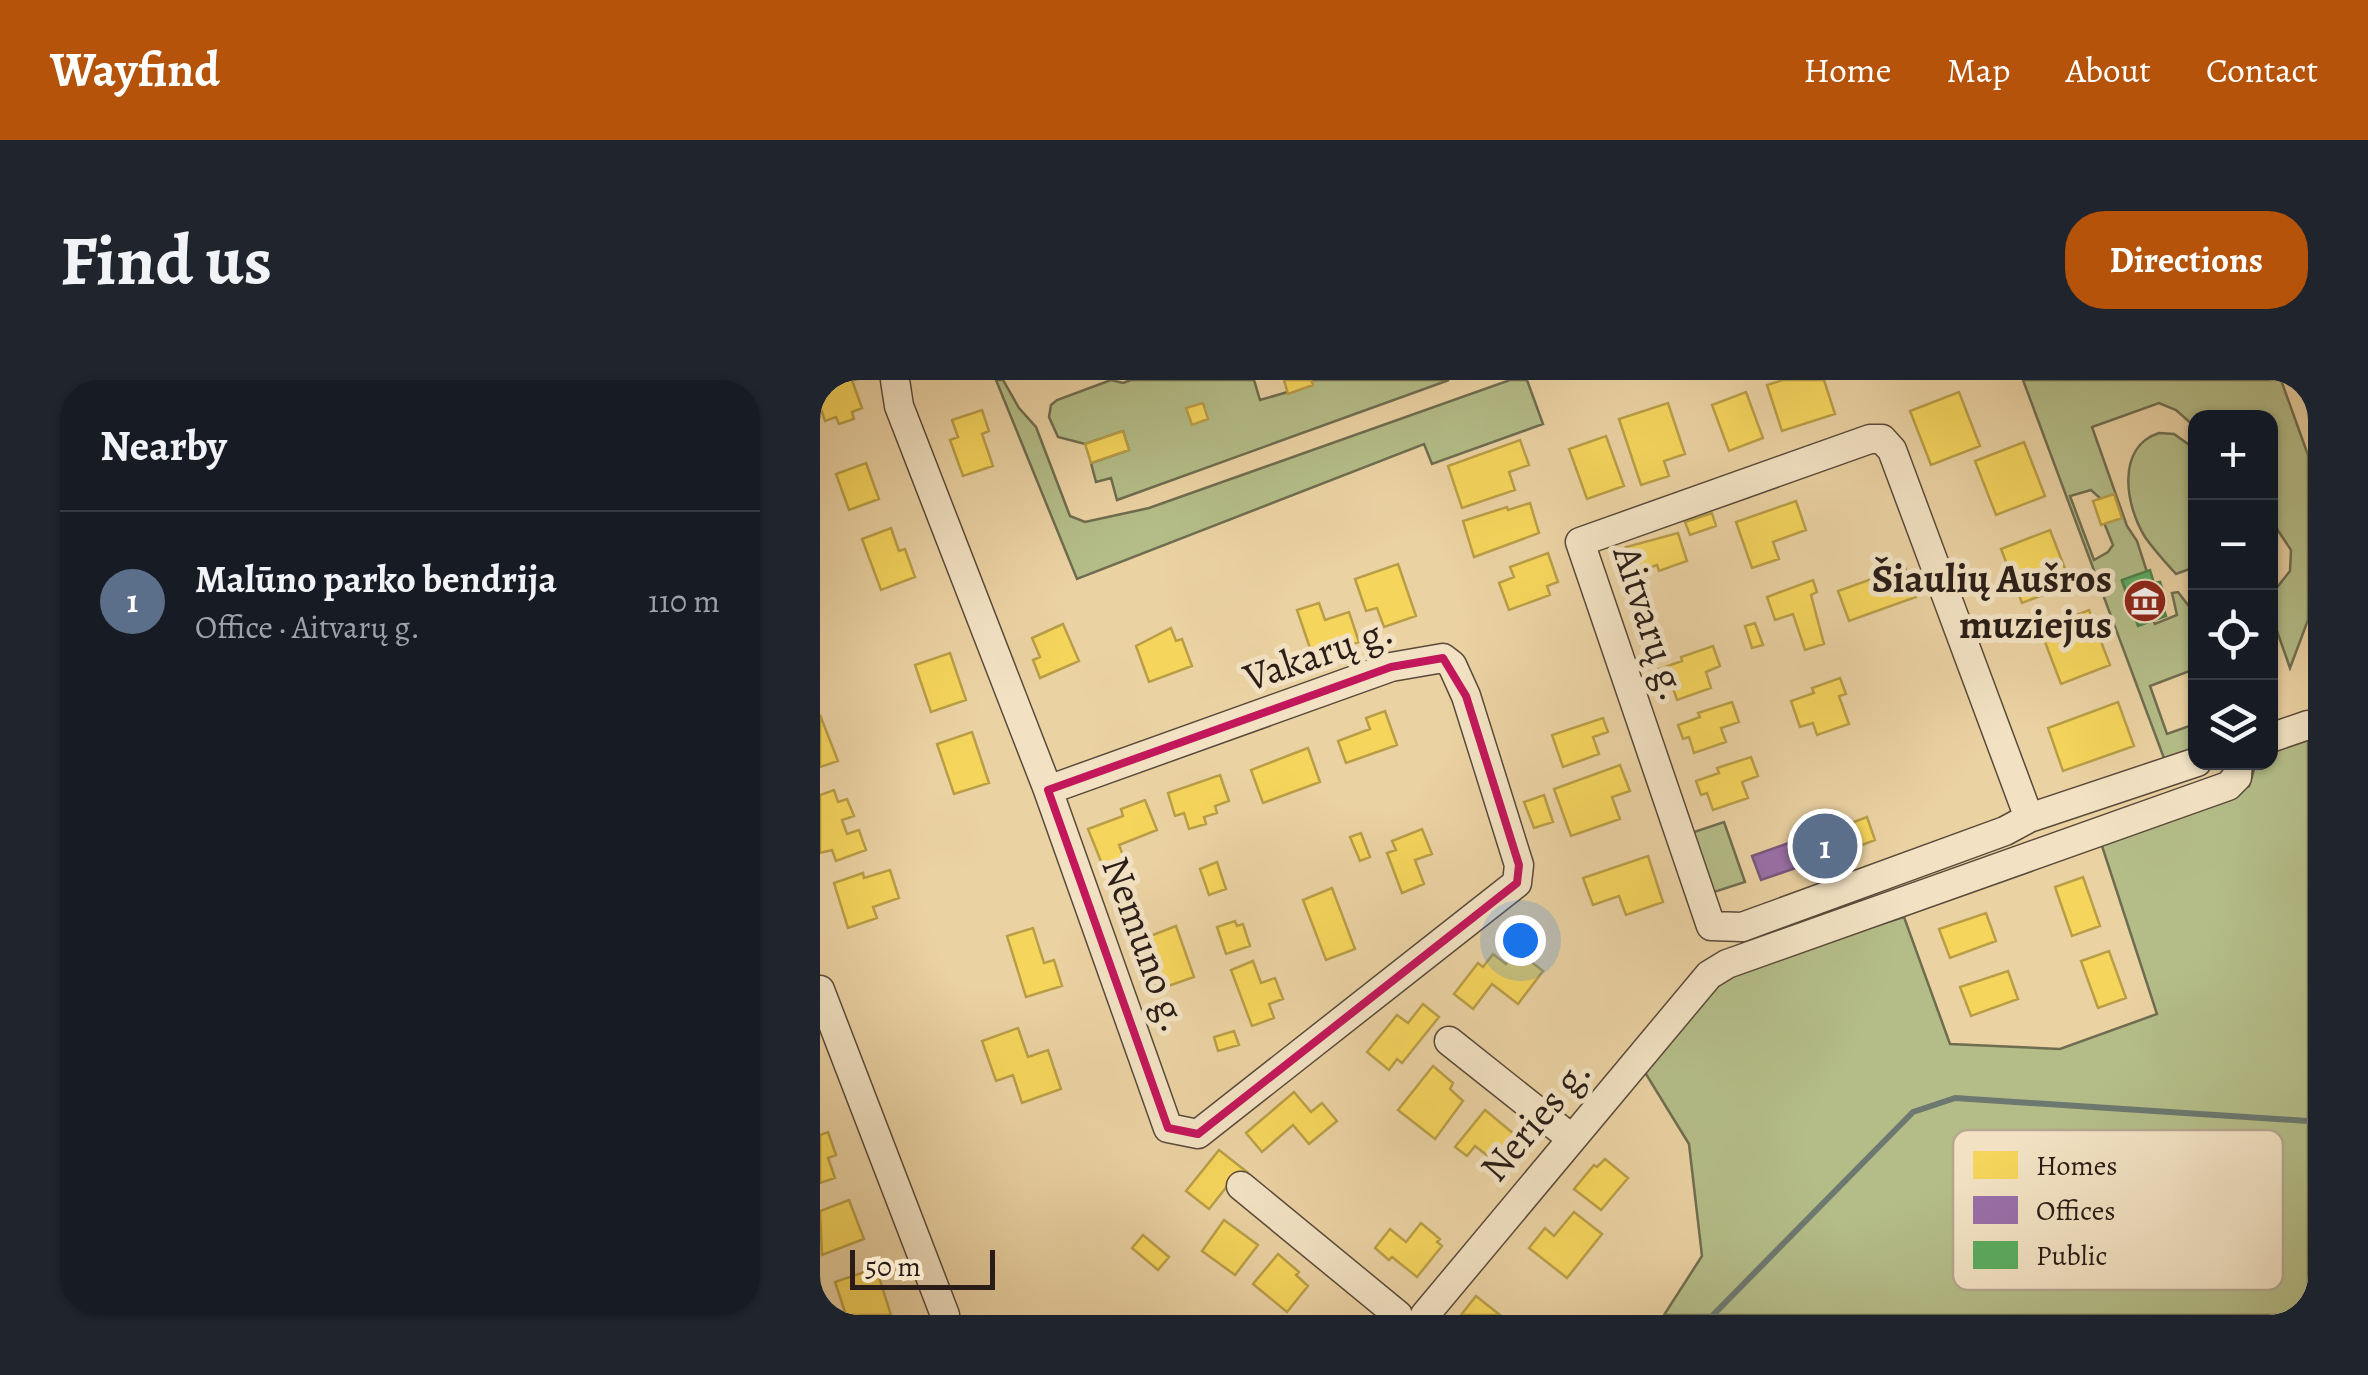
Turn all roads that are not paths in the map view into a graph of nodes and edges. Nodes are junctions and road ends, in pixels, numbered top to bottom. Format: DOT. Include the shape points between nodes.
graph roads {
  1 [pos="896,380"];
  2 [pos="2308,725"];
  3 [pos="2278,735"];
  4 [pos="2188,765"];
  5 [pos="2237,770"];
  6 [pos="1048,790"];
  7 [pos="2029,818"];
  8 [pos="1517,884"];
  9 [pos="820,990"];
  10 [pos="1449,1041"];
  11 [pos="1571,1138"];
  12 [pos="1241,1186"];
  13 [pos="945,1315"];
  14 [pos="1398,1315"];
  15 [pos="1425,1315"];
  1 -- 6 [label="street, Nemuno g." via="899,406"];
  2 -- 3 [label="street"];
  4 -- 7 [label="street, Aitvarų g."];
  5 -- 11 [label="street, Neries g." via="2228,786 1727,964 1709,975"];
  6 -- 8 [label="street, Vakarų g." via="1392,667 1442,658 1466,696 1520,865"];
  6 -- 8 [label="street, Nemuno g." via="1168,1128 1184,1133 1198,1134"];
  7 -- 7 [label="street, Aitvarų g." via="1892,450 1882,439 1580,542 1711,926 1742,927"];
  9 -- 13 [label="street"];
  10 -- 11 [label="street"];
  11 -- 15 [label="street, Neries g."];
  12 -- 14 [label="street"];
}
